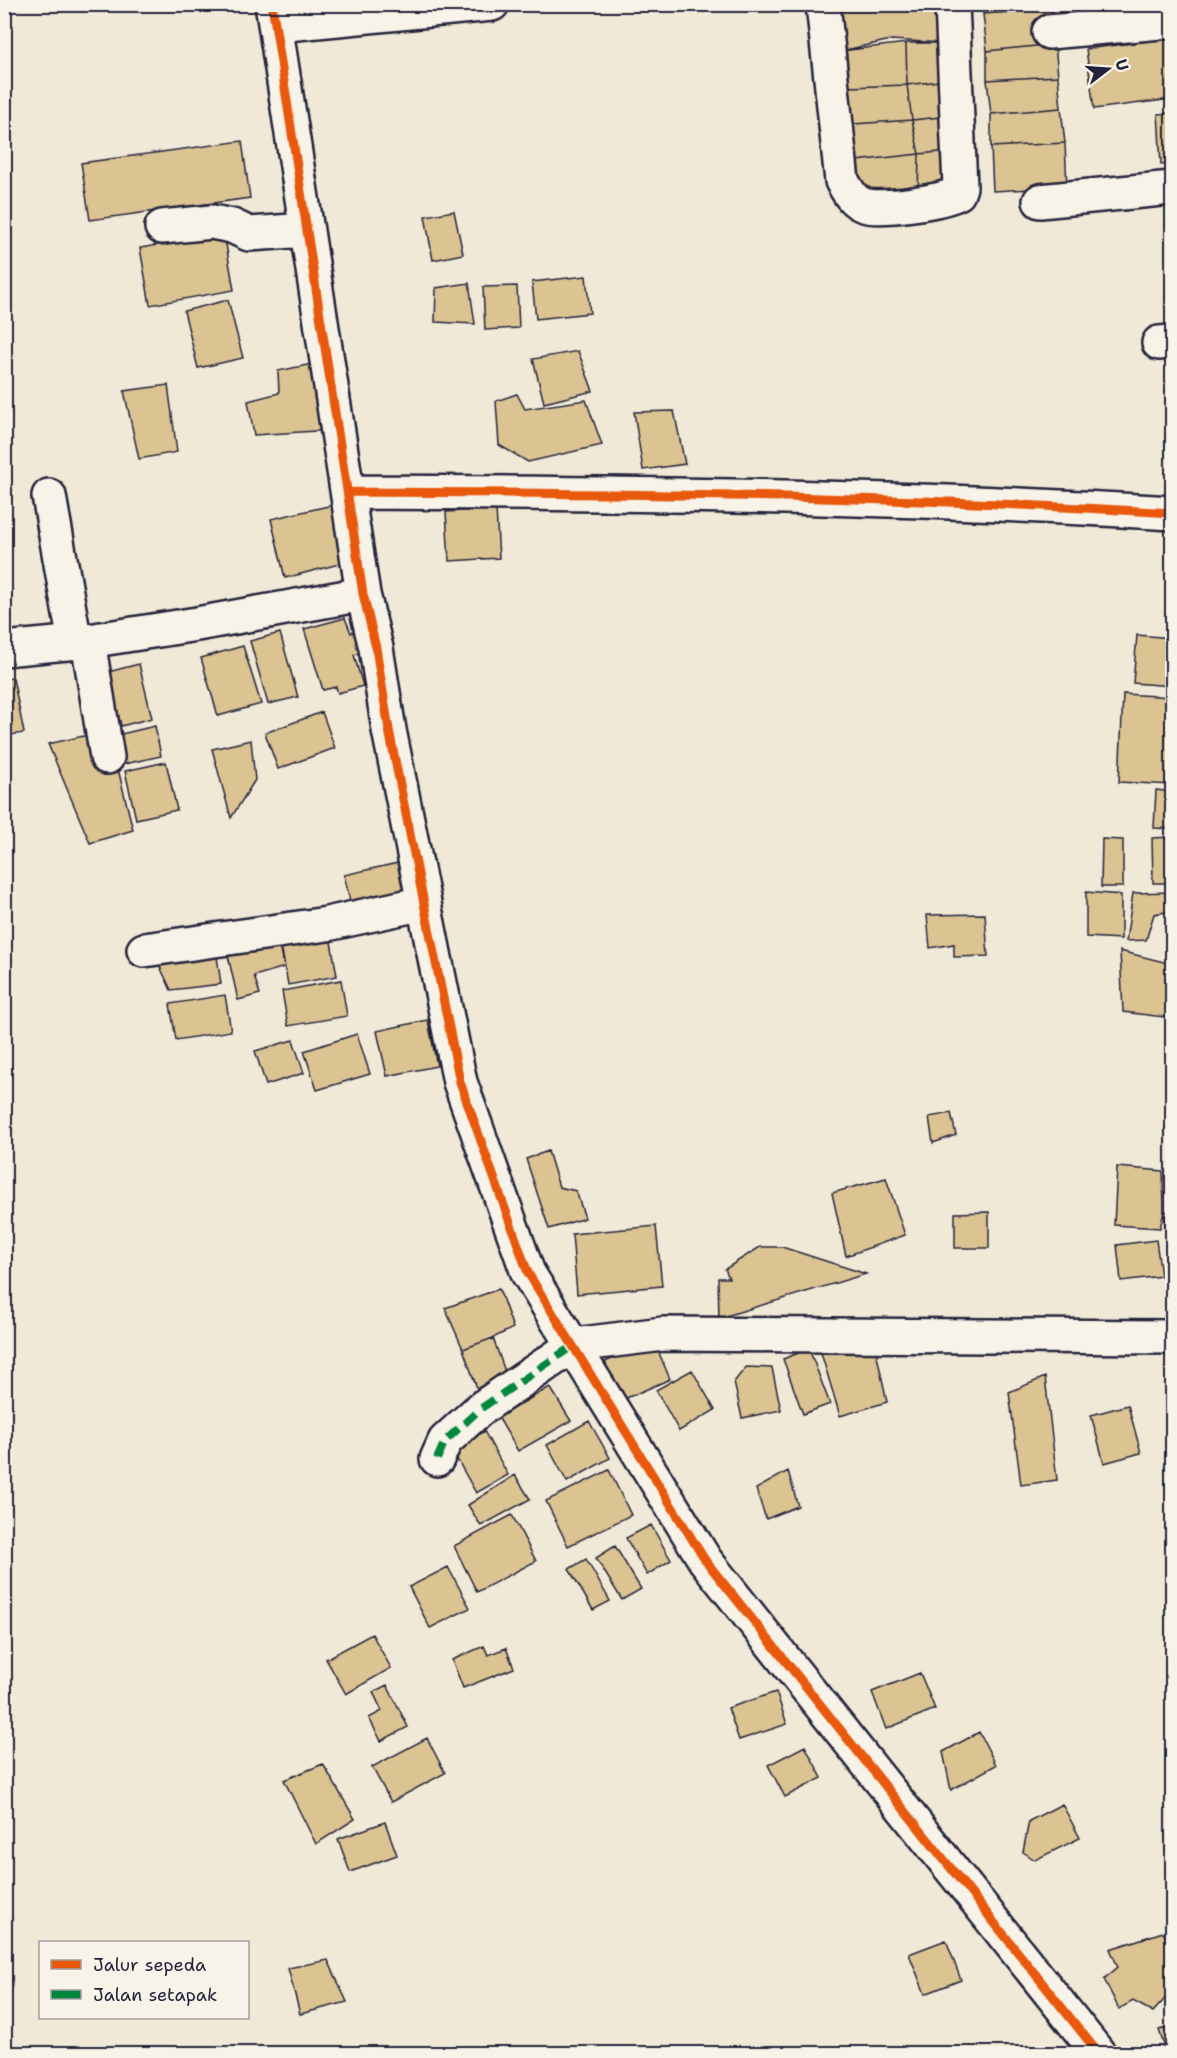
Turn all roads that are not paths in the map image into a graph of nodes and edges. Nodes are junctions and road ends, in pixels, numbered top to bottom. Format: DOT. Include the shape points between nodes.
graph roads {
  1 [pos="492,4"];
  2 [pos="823,4"];
  3 [pos="952,4"];
  4 [pos="274,15"];
  5 [pos="1173,21"];
  6 [pos="1050,32"];
  7 [pos="1173,188"];
  8 [pos="1041,201"];
  9 [pos="162,227"];
  10 [pos="308,231"];
  11 [pos="348,492"];
  12 [pos="49,496"];
  13 [pos="1173,513"];
  14 [pos="363,594"];
  15 [pos="82,642"];
  16 [pos="4,649"];
  17 [pos="107,757"];
  18 [pos="424,903"];
  19 [pos="144,950"];
  20 [pos="1173,1337"];
  21 [pos="573,1345"];
  22 [pos="437,1459"];
  23 [pos="1099,2054"];
  1 -- 4 [label="street"];
  2 -- 3 [label="street" via="842,181 852,198 865,206 909,205 958,193"];
  4 -- 10 [label="street"];
  5 -- 6 [label="street"];
  7 -- 8 [label="street"];
  9 -- 10 [label="street" via="212,222 249,234"];
  10 -- 11 [label="street"];
  11 -- 13 [label="street" via="870,499"];
  11 -- 14 [label="street"];
  12 -- 15 [label="street"];
  14 -- 15 [label="street"];
  14 -- 18 [label="street"];
  15 -- 16 [label="street"];
  15 -- 17 [label="street"];
  18 -- 19 [label="street" via="327,924"];
  18 -- 21 [label="street" via="460,1082 528,1273"];
  20 -- 21 [label="street" via="663,1334"];
  21 -- 22 [label="street" via="480,1408 445,1441"];
  21 -- 23 [label="street" via="705,1560"];
}
